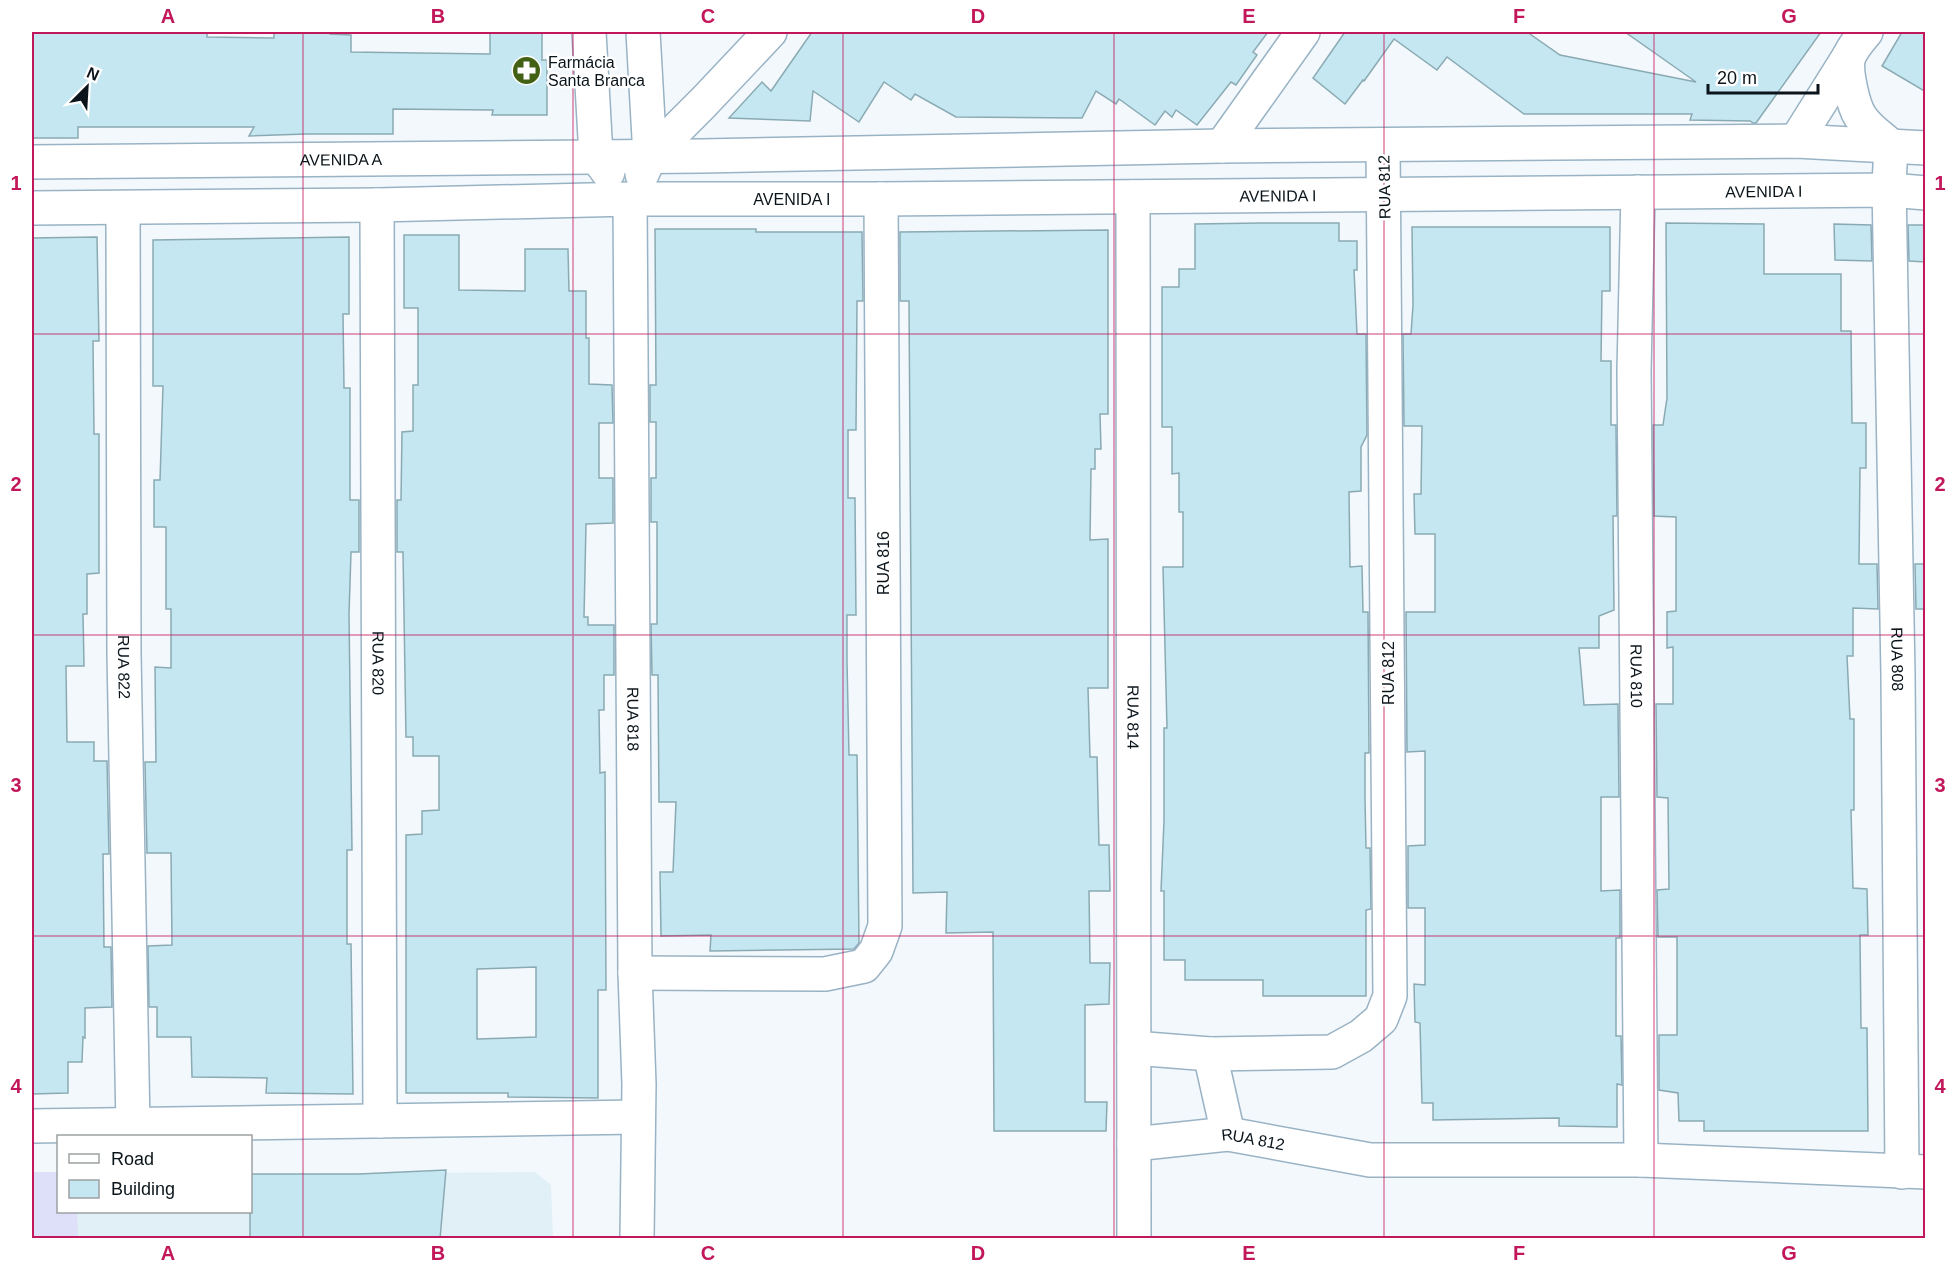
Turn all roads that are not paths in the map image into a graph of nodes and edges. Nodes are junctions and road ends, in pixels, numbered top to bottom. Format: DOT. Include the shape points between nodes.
graph roads {
  1 [pos="589,32"];
  2 [pos="643,32"];
  3 [pos="770,32"];
  4 [pos="1303,32"];
  5 [pos="1866,32"];
  6 [pos="1848,58"];
  7 [pos="1796,141"];
  8 [pos="1383,145"];
  9 [pos="1222,146"];
  10 [pos="1891,146"];
  11 [pos="1926,148"];
  12 [pos="596,156"];
  13 [pos="650,156"];
  14 [pos="166,161"];
  15 [pos="32,162"];
  16 [pos="1890,190"];
  17 [pos="1638,192"];
  18 [pos="1926,193"];
  19 [pos="1384,194"];
  20 [pos="1133,197"];
  21 [pos="630,199"];
  22 [pos="881,200"];
  23 [pos="376,205"];
  24 [pos="165,207"];
  25 [pos="32,208"];
  26 [pos="123,208"];
  27 [pos="635,973"];
  28 [pos="1134,1048"];
  29 [pos="1210,1054"];
  30 [pos="638,1117"];
  31 [pos="380,1121"];
  32 [pos="32,1126"];
  33 [pos="133,1126"];
  34 [pos="1228,1134"];
  35 [pos="1134,1144"];
  36 [pos="1641,1161"];
  37 [pos="1914,1172"];
  38 [pos="637,1239"];
  39 [pos="1134,1239"];
  1 -- 12 [label="street"];
  2 -- 13 [label="street"];
  3 -- 13 [label="street"];
  4 -- 9 [label="street"];
  5 -- 6 [label="street"];
  6 -- 7 [label="street"];
  6 -- 10 [label="street" via="1848,77 1859,115"];
  7 -- 8 [label="street"];
  7 -- 10 [label="street"];
  8 -- 9 [label="street"];
  8 -- 19 [label="street, RUA 812"];
  9 -- 13 [label="street"];
  10 -- 11 [label="street"];
  10 -- 16 [label="street, RUA 808"];
  12 -- 13 [label="street, AVENIDA A"];
  12 -- 14 [label="street, AVENIDA A"];
  12 -- 21 [label="street"];
  13 -- 21 [label="street"];
  14 -- 15 [label="street, AVENIDA A"];
  14 -- 24 [label="street"];
  16 -- 17 [label="street, AVENIDA I"];
  16 -- 18 [label="street, AVENIDA I"];
  16 -- 37 [label="street, RUA 808" via="1898,675"];
  17 -- 19 [label="street, AVENIDA I"];
  17 -- 36 [label="street, RUA 810" via="1634,382"];
  19 -- 20 [label="street, AVENIDA I"];
  19 -- 29 [label="street, RUA 812" via="1390,996 1381,1019 1332,1052"];
  20 -- 22 [label="street, AVENIDA I"];
  20 -- 28 [label="street, RUA 814"];
  21 -- 22 [label="street, AVENIDA I"];
  21 -- 23 [label="street"];
  21 -- 27 [label="street, RUA 818"];
  22 -- 27 [label="street, RUA 816" via="885,926 876,951 864,966 825,974"];
  23 -- 24 [label="street"];
  23 -- 31 [label="street, RUA 820"];
  24 -- 26 [label="street"];
  25 -- 26 [label="street"];
  26 -- 33 [label="street, RUA 822" via="124,654"];
  27 -- 30 [label="street, RUA 818"];
  28 -- 29 [label="street, RUA 812"];
  28 -- 35 [label="street, RUA 814"];
  29 -- 34 [label="street"];
  30 -- 31 [label="street"];
  30 -- 38 [label="street, RUA 818"];
  31 -- 33 [label="street"];
  32 -- 33 [label="street"];
  34 -- 35 [label="street, RUA 812"];
  34 -- 36 [label="street, RUA 812" via="1370,1160"];
  35 -- 39 [label="street, RUA 814"];
  36 -- 37 [label="street, RUA 812"];
}
